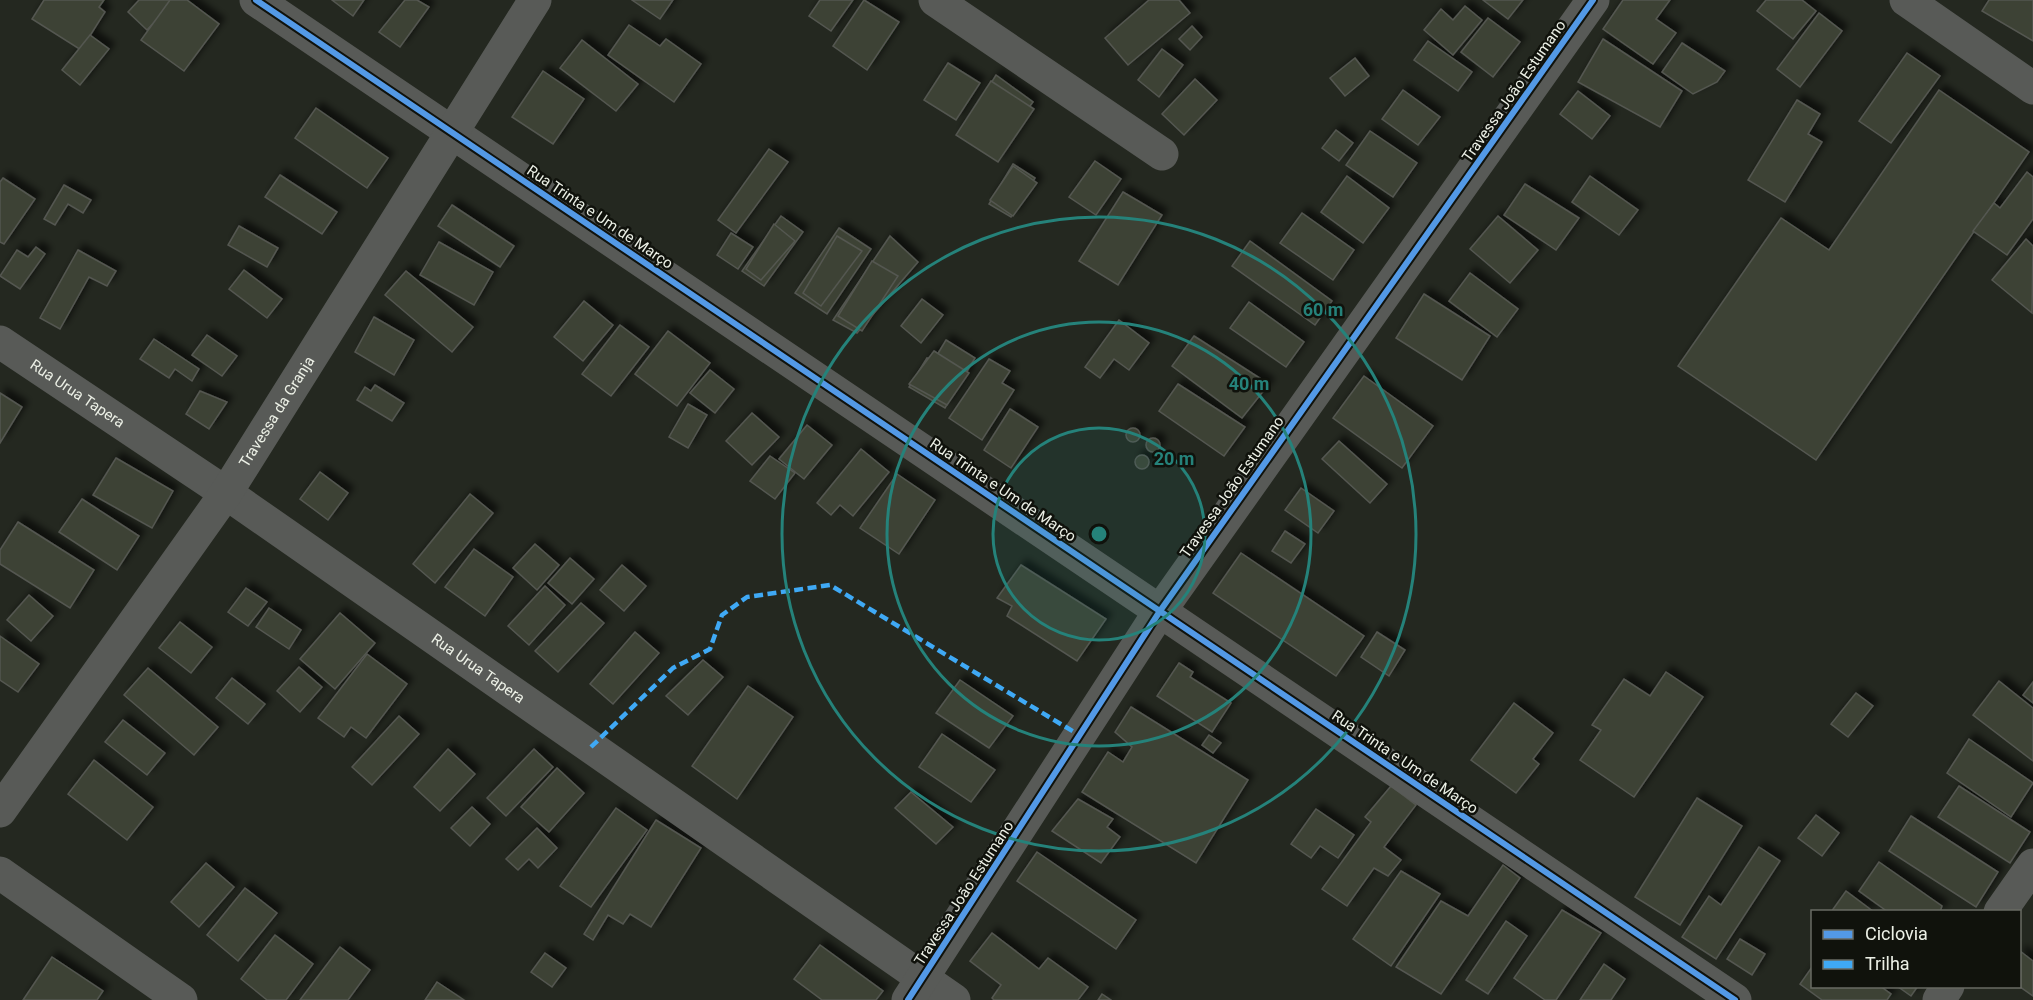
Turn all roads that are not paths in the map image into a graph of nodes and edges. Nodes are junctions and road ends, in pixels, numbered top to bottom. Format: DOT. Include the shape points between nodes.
graph roads {
  1 [pos="256,0"];
  2 [pos="535,0"];
  3 [pos="935,0"];
  4 [pos="1593,0"];
  5 [pos="1906,0"];
  6 [pos="2033,88"];
  7 [pos="454,132"];
  8 [pos="1162,154"];
  9 [pos="0,342"];
  10 [pos="225,493"];
  11 [pos="1160,610"];
  12 [pos="0,812"];
  13 [pos="2033,865"];
  14 [pos="0,873"];
  15 [pos="2001,910"];
  16 [pos="916,989"];
  17 [pos="181,1000"];
  18 [pos="954,1000"];
  19 [pos="1735,1000"];
  1 -- 7 [label="street, Rua Trinta e Um de Março"];
  2 -- 7 [label="street, Travessa da Granja"];
  3 -- 8 [label="street"];
  4 -- 11 [label="street, Travessa João Estumano"];
  5 -- 6 [label="street"];
  7 -- 10 [label="street, Travessa da Granja"];
  7 -- 11 [label="street, Rua Trinta e Um de Março"];
  9 -- 10 [label="street, Rua Urua Tapera"];
  10 -- 12 [label="street, Travessa da Granja"];
  10 -- 16 [label="street, Rua Urua Tapera"];
  11 -- 16 [label="street, Travessa João Estumano"];
  11 -- 19 [label="street, Rua Trinta e Um de Março"];
  13 -- 15 [label="street"];
  14 -- 17 [label="street"];
  16 -- 18 [label="street, Rua Urua Tapera"];
}
